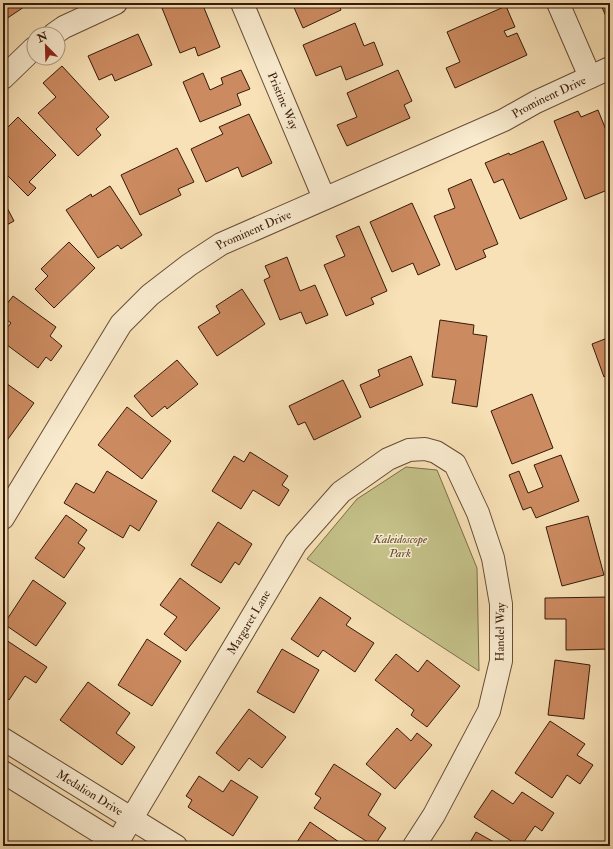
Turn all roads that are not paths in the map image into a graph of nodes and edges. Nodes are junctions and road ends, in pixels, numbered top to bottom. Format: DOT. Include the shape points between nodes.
graph roads {
  1 [pos="116,3"];
  2 [pos="242,3"];
  3 [pos="558,3"];
  4 [pos="66,26"];
  5 [pos="26,56"];
  6 [pos="610,68"];
  7 [pos="590,77"];
  8 [pos="3,78"];
  9 [pos="324,198"];
  10 [pos="425,449"];
  11 [pos="4,514"];
  12 [pos="3,739"];
  13 [pos="3,772"];
  14 [pos="131,818"];
  15 [pos="119,845"];
  16 [pos="176,846"];
  17 [pos="414,846"];
  1 -- 4 [label="street"];
  2 -- 9 [label="street, Pristine Way"];
  3 -- 7 [label="street"];
  5 -- 8 [label="street"];
  6 -- 7 [label="street, Prominent Drive"];
  7 -- 9 [label="street, Prominent Drive" via="504,120"];
  9 -- 11 [label="street, Prominent Drive" via="221,244 150,295 121,324"];
  10 -- 14 [label="street, Margaret Lane" via="409,450 388,459 341,492 296,543"];
  10 -- 17 [label="street, Handel Way" via="436,452 455,464 494,558 501,604 500,661 489,711 434,815"];
  12 -- 14 [label="street, Medalion Drive"];
  13 -- 15 [label="street"];
  14 -- 15 [label="street, Margaret Lane"];
  14 -- 16 [label="street, Medalion Drive"];
}
